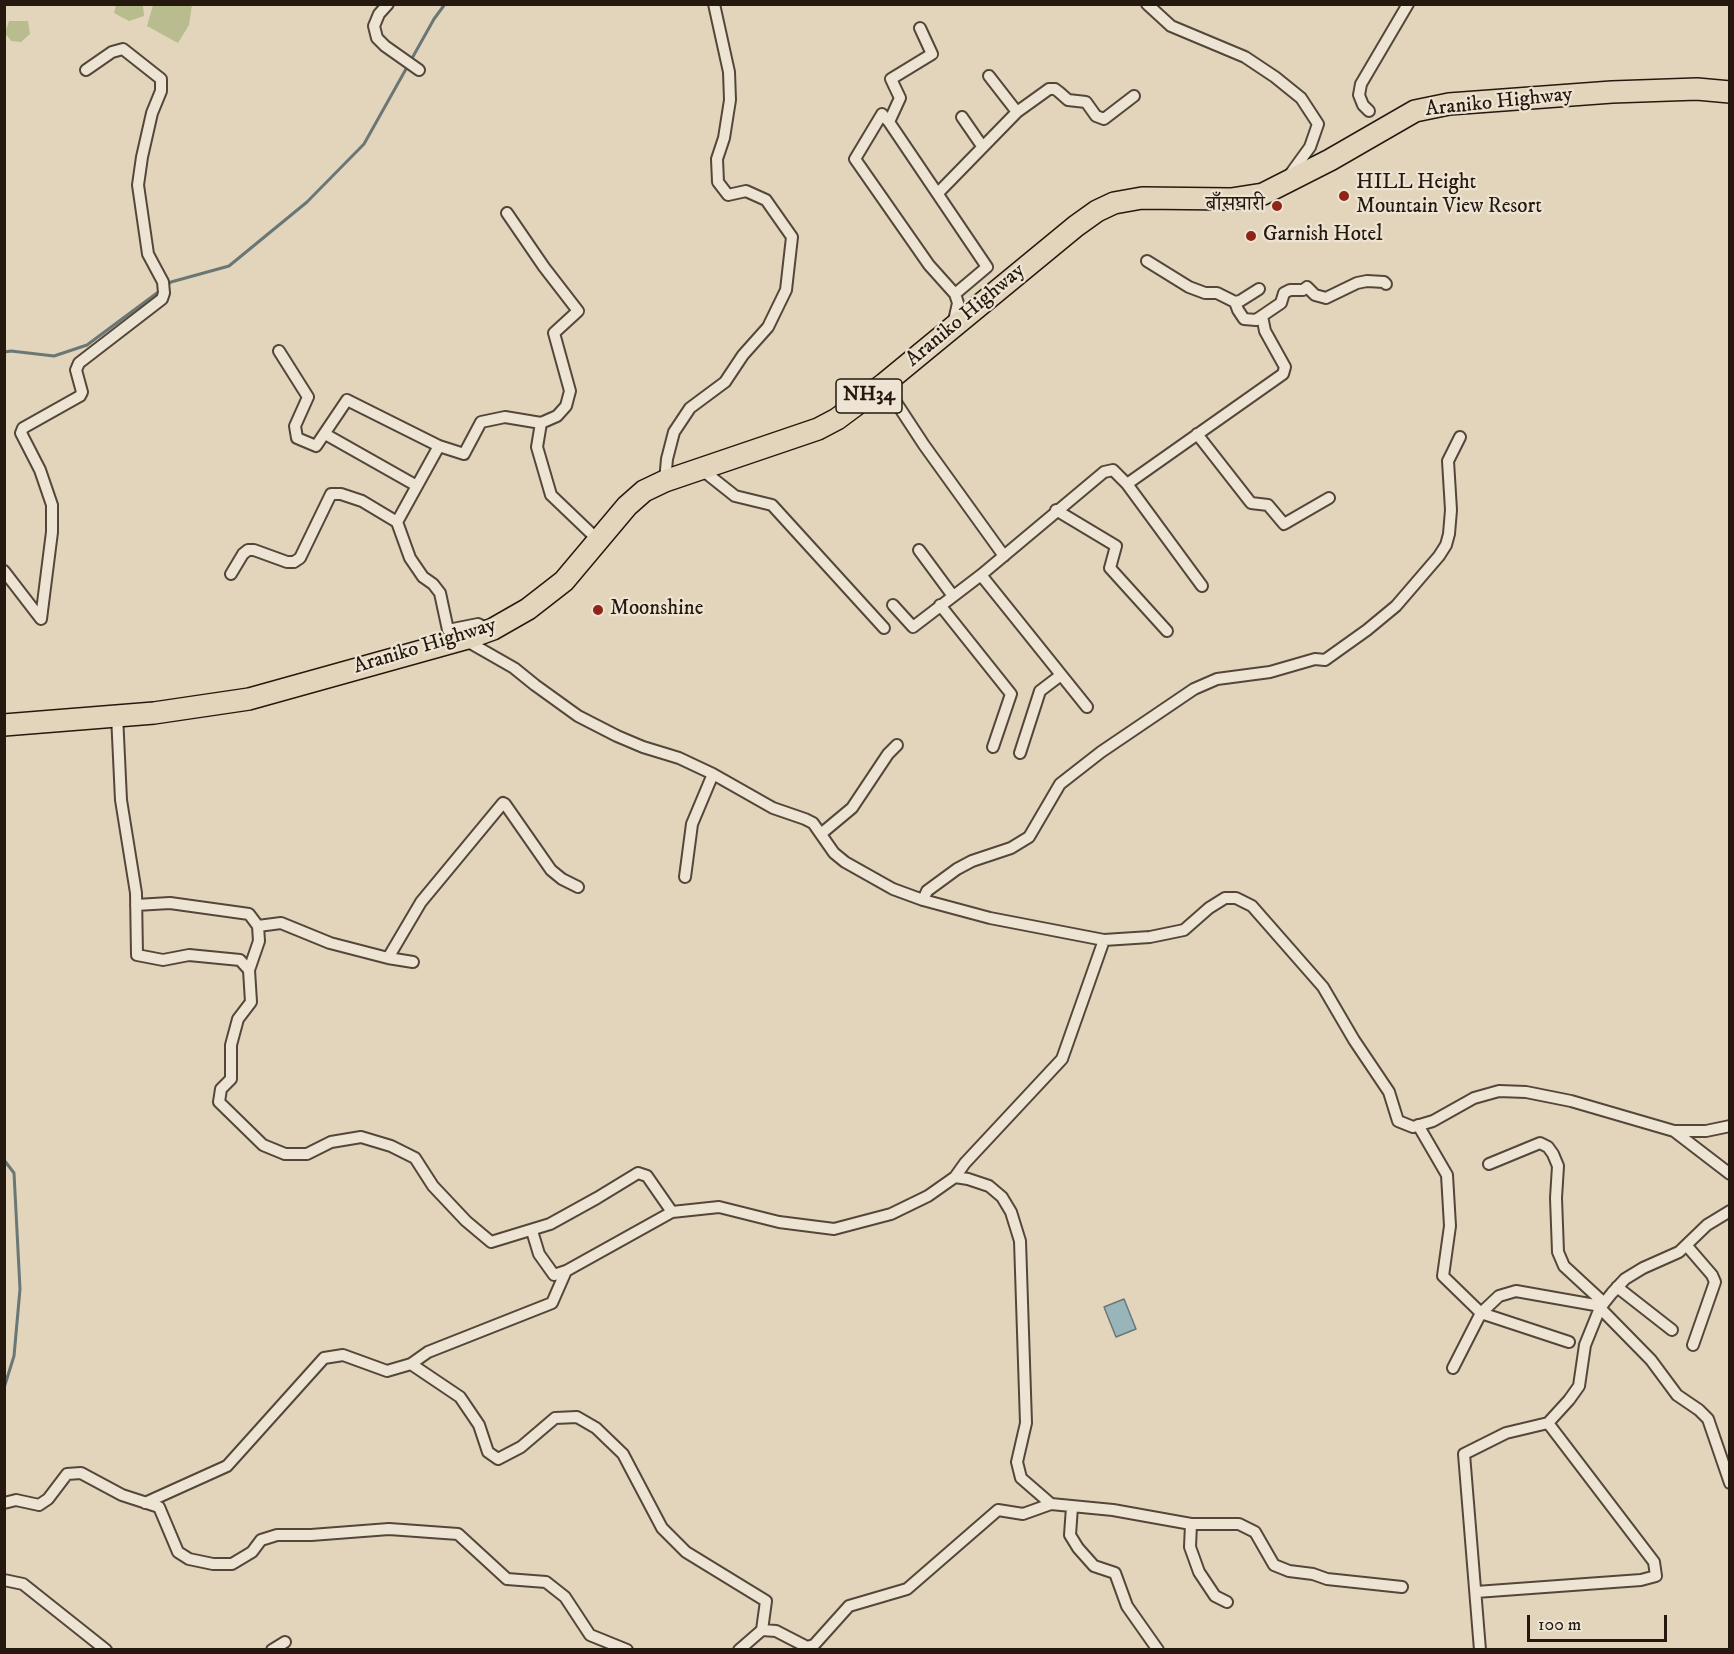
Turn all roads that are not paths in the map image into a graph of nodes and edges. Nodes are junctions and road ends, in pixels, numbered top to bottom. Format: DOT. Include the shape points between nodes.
graph roads {
  1 [pos="388,4"];
  2 [pos="714,4"];
  3 [pos="1146,4"];
  4 [pos="1408,4"];
  5 [pos="920,28"];
  6 [pos="86,70"];
  7 [pos="419,70"];
  8 [pos="989,76"];
  9 [pos="1730,92"];
  10 [pos="1134,96"];
  11 [pos="1369,111"];
  12 [pos="1017,112"];
  13 [pos="962,117"];
  14 [pos="889,122"];
  15 [pos="982,146"];
  16 [pos="1282,186"];
  17 [pos="938,193"];
  18 [pos="507,213"];
  19 [pos="1147,261"];
  20 [pos="1386,284"];
  21 [pos="1259,289"];
  22 [pos="955,294"];
  23 [pos="1235,302"];
  24 [pos="1262,316"];
  25 [pos="952,329"];
  26 [pos="279,351"];
  27 [pos="884,384"];
  28 [pos="541,423"];
  29 [pos="325,434"];
  30 [pos="1197,434"];
  31 [pos="1460,437"];
  32 [pos="439,446"];
  33 [pos="701,469"];
  34 [pos="665,481"];
  35 [pos="1127,484"];
  36 [pos="417,486"];
  37 [pos="1329,498"];
  38 [pos="1056,510"];
  39 [pos="397,522"];
  40 [pos="597,540"];
  41 [pos="919,550"];
  42 [pos="1004,556"];
  43 [pos="4,571"];
  44 [pos="231,574"];
  45 [pos="981,575"];
  46 [pos="1202,586"];
  47 [pos="953,596"];
  48 [pos="893,605"];
  49 [pos="940,605"];
  50 [pos="884,628"];
  51 [pos="1167,631"];
  52 [pos="476,635"];
  53 [pos="1061,675"];
  54 [pos="1087,707"];
  55 [pos="117,715"];
  56 [pos="4,725"];
  57 [pos="897,745"];
  58 [pos="993,747"];
  59 [pos="1020,753"];
  60 [pos="713,774"];
  61 [pos="822,833"];
  62 [pos="685,877"];
  63 [pos="578,887"];
  64 [pos="923,900"];
  65 [pos="136,905"];
  66 [pos="258,926"];
  67 [pos="1104,940"];
  68 [pos="388,958"];
  69 [pos="413,962"];
  70 [pos="249,970"];
  71 [pos="1418,1125"];
  72 [pos="1730,1126"];
  73 [pos="1674,1131"];
  74 [pos="1489,1164"];
  75 [pos="1730,1174"];
  76 [pos="955,1177"];
  77 [pos="1730,1211"];
  78 [pos="672,1212"];
  79 [pos="532,1231"];
  80 [pos="1687,1246"];
  81 [pos="566,1271"];
  82 [pos="1617,1287"];
  83 [pos="1602,1305"];
  84 [pos="1482,1313"];
  85 [pos="1672,1330"];
  86 [pos="1569,1342"];
  87 [pos="1693,1346"];
  88 [pos="411,1364"];
  89 [pos="1453,1368"];
  90 [pos="1548,1423"];
  91 [pos="1730,1483"];
  92 [pos="4,1503"];
  93 [pos="145,1503"];
  94 [pos="1051,1504"];
  95 [pos="1072,1507"];
  96 [pos="1191,1524"];
  97 [pos="4,1580"];
  98 [pos="1402,1587"];
  99 [pos="1476,1592"];
  100 [pos="1227,1602"];
  101 [pos="762,1630"];
  102 [pos="285,1642"];
  103 [pos="1154,1648"];
  104 [pos="106,1650"];
  105 [pos="272,1650"];
  106 [pos="627,1650"];
  107 [pos="739,1650"];
  108 [pos="1480,1650"];
  1 -- 7 [label="street" via="374,26 377,38"];
  2 -- 34 [label="street" via="729,72 730,100 717,159 718,182 728,195 746,191 766,200 792,237 786,290 768,327 725,382 690,408 674,432"];
  3 -- 16 [label="street" via="1171,26 1245,57 1301,98 1318,124 1310,147"];
  4 -- 11 [label="street" via="1362,84 1359,95"];
  5 -- 14 [label="street" via="932,54 891,79 900,98"];
  6 -- 43 [label="street" via="123,49 161,79 138,185 148,254 164,288 162,299 79,363 76,370 80,396 26,425 21,433 52,505 41,619"];
  8 -- 12 [label="street"];
  9 -- 16 [label="highway, Araniko Highway / NH34" via="1612,92 1449,104 1416,111"];
  10 -- 12 [label="street" via="1104,119 1096,116 1086,102 1068,100 1055,89 1049,89"];
  12 -- 15 [label="street"];
  13 -- 15 [label="street"];
  14 -- 17 [label="street"];
  14 -- 22 [label="street" via="882,114 855,159 929,265"];
  15 -- 17 [label="street"];
  16 -- 25 [label="highway, Araniko Highway / NH34" via="1232,199 1151,198 1114,203 1076,226"];
  17 -- 22 [label="street" via="987,267"];
  18 -- 28 [label="street" via="579,311 554,333 570,391 566,406 557,416"];
  19 -- 23 [label="street" via="1189,287"];
  20 -- 24 [label="street" via="1357,283 1326,298 1307,287 1290,290 1284,293 1281,303"];
  21 -- 23 [label="street"];
  22 -- 25 [label="street" via="958,303"];
  23 -- 24 [label="street" via="1245,319"];
  24 -- 30 [label="street" via="1265,331 1285,367 1283,374"];
  25 -- 27 [label="highway, Araniko Highway / NH34"];
  26 -- 29 [label="street" via="308,397 295,426 297,438 316,446"];
  27 -- 33 [label="highway, Araniko Highway / NH34" via="818,429"];
  27 -- 42 [label="street"];
  28 -- 32 [label="street" via="505,417 481,422 464,454"];
  28 -- 40 [label="street" via="537,447 551,495"];
  29 -- 32 [label="street" via="347,400"];
  29 -- 36 [label="street"];
  30 -- 35 [label="street"];
  30 -- 37 [label="street" via="1251,502 1268,505 1284,524"];
  31 -- 64 [label="street" via="1448,461 1451,510 1446,545 1396,606 1325,660 1217,679 1194,689 1060,784 1021,842 957,869 927,891"];
  32 -- 36 [label="street"];
  33 -- 34 [label="highway, Araniko Highway / NH34"];
  33 -- 50 [label="street" via="735,496 772,506"];
  34 -- 40 [label="highway, Araniko Highway / NH34" via="644,491"];
  35 -- 38 [label="street" via="1113,470 1104,472"];
  35 -- 46 [label="street"];
  36 -- 39 [label="street"];
  38 -- 42 [label="street"];
  38 -- 51 [label="street" via="1116,546 1110,568"];
  39 -- 44 [label="street" via="362,501 331,494 300,558 287,562 248,550"];
  39 -- 52 [label="street" via="410,558 423,578 440,593 448,630 478,624 482,626"];
  40 -- 52 [label="highway, Araniko Highway / NH34" via="553,591 528,609"];
  41 -- 47 [label="street"];
  42 -- 45 [label="street"];
  45 -- 47 [label="street"];
  45 -- 53 [label="street"];
  47 -- 49 [label="street"];
  48 -- 49 [label="street" via="913,627"];
  49 -- 58 [label="street" via="1011,694"];
  52 -- 55 [label="highway, Araniko Highway / NH34" via="249,699"];
  52 -- 60 [label="street" via="472,644 514,668 578,716 625,740"];
  53 -- 54 [label="street"];
  53 -- 59 [label="street" via="1040,691"];
  55 -- 56 [label="highway, Araniko Highway / NH34"];
  55 -- 65 [label="street" via="121,800"];
  57 -- 61 [label="street" via="852,808"];
  60 -- 61 [label="street" via="773,808 805,819"];
  60 -- 62 [label="street" via="692,824"];
  61 -- 64 [label="street" via="834,853 845,861"];
  63 -- 68 [label="street" via="551,870 503,803 421,902"];
  64 -- 67 [label="street" via="990,918"];
  65 -- 66 [label="street" via="170,903 249,914"];
  65 -- 70 [label="street" via="137,955 163,960 189,955 240,960"];
  66 -- 68 [label="street" via="281,923 324,941"];
  66 -- 70 [label="street" via="259,941"];
  67 -- 71 [label="street" via="1184,930 1225,898 1236,898 1252,906 1323,987 1389,1092 1398,1121"];
  67 -- 76 [label="street" via="1062,1059"];
  68 -- 69 [label="street"];
  70 -- 79 [label="street" via="251,1002 238,1019 231,1046 231,1079 221,1089 219,1102 263,1145 285,1154 307,1154 331,1143 361,1137 391,1146 415,1158 433,1186 491,1242"];
  71 -- 73 [label="street" via="1474,1098 1499,1091 1571,1101"];
  71 -- 84 [label="street" via="1447,1175 1450,1226 1443,1276"];
  72 -- 73 [label="street"];
  73 -- 75 [label="street"];
  74 -- 83 [label="street" via="1540,1143 1548,1147 1558,1166 1558,1252 1564,1266"];
  76 -- 78 [label="street" via="891,1214 834,1229 778,1222 719,1207"];
  76 -- 94 [label="street" via="988,1186 1002,1197 1020,1241 1026,1423 1017,1462 1021,1478"];
  77 -- 80 [label="street" via="1707,1225"];
  78 -- 79 [label="street" via="647,1176 638,1173"];
  78 -- 81 [label="street"];
  79 -- 81 [label="street" via="539,1254 554,1275"];
  80 -- 82 [label="street" via="1643,1268"];
  80 -- 87 [label="street" via="1714,1282"];
  81 -- 88 [label="street" via="552,1303 428,1352"];
  82 -- 83 [label="street"];
  82 -- 85 [label="street"];
  83 -- 84 [label="street" via="1516,1291 1499,1296"];
  83 -- 90 [label="street" via="1585,1345 1578,1386"];
  83 -- 91 [label="street" via="1677,1395 1707,1419"];
  84 -- 86 [label="street"];
  84 -- 89 [label="street"];
  88 -- 93 [label="street" via="387,1371 343,1355 324,1358 227,1466"];
  88 -- 101 [label="street" via="460,1397 479,1425 488,1452 498,1459 521,1447 555,1418 577,1417 596,1428 623,1454 662,1528 686,1552 766,1601"];
  90 -- 99 [label="street" via="1506,1433 1464,1454"];
  90 -- 99 [label="street" via="1654,1562 1656,1576"];
  92 -- 93 [label="street" via="16,1500 39,1505 67,1474 81,1473"];
  93 -- 106 [label="street" via="159,1508 178,1552 189,1559 213,1564 232,1564 252,1552 261,1540 277,1535 389,1529 458,1534 507,1579 546,1582 565,1597 590,1635"];
  94 -- 95 [label="street"];
  94 -- 101 [label="street" via="1023,1514 998,1510 907,1589 849,1606 814,1645 807,1647 776,1631"];
  95 -- 96 [label="street"];
  95 -- 103 [label="street" via="1069,1527 1074,1542 1094,1566 1115,1573 1127,1606"];
  96 -- 98 [label="street" via="1236,1523 1253,1530 1274,1565 1289,1571"];
  96 -- 100 [label="street" via="1190,1546 1199,1572 1215,1596"];
  97 -- 104 [label="street" via="23,1584"];
  99 -- 108 [label="street"];
  101 -- 107 [label="street"];
  102 -- 105 [label="street"];
}
